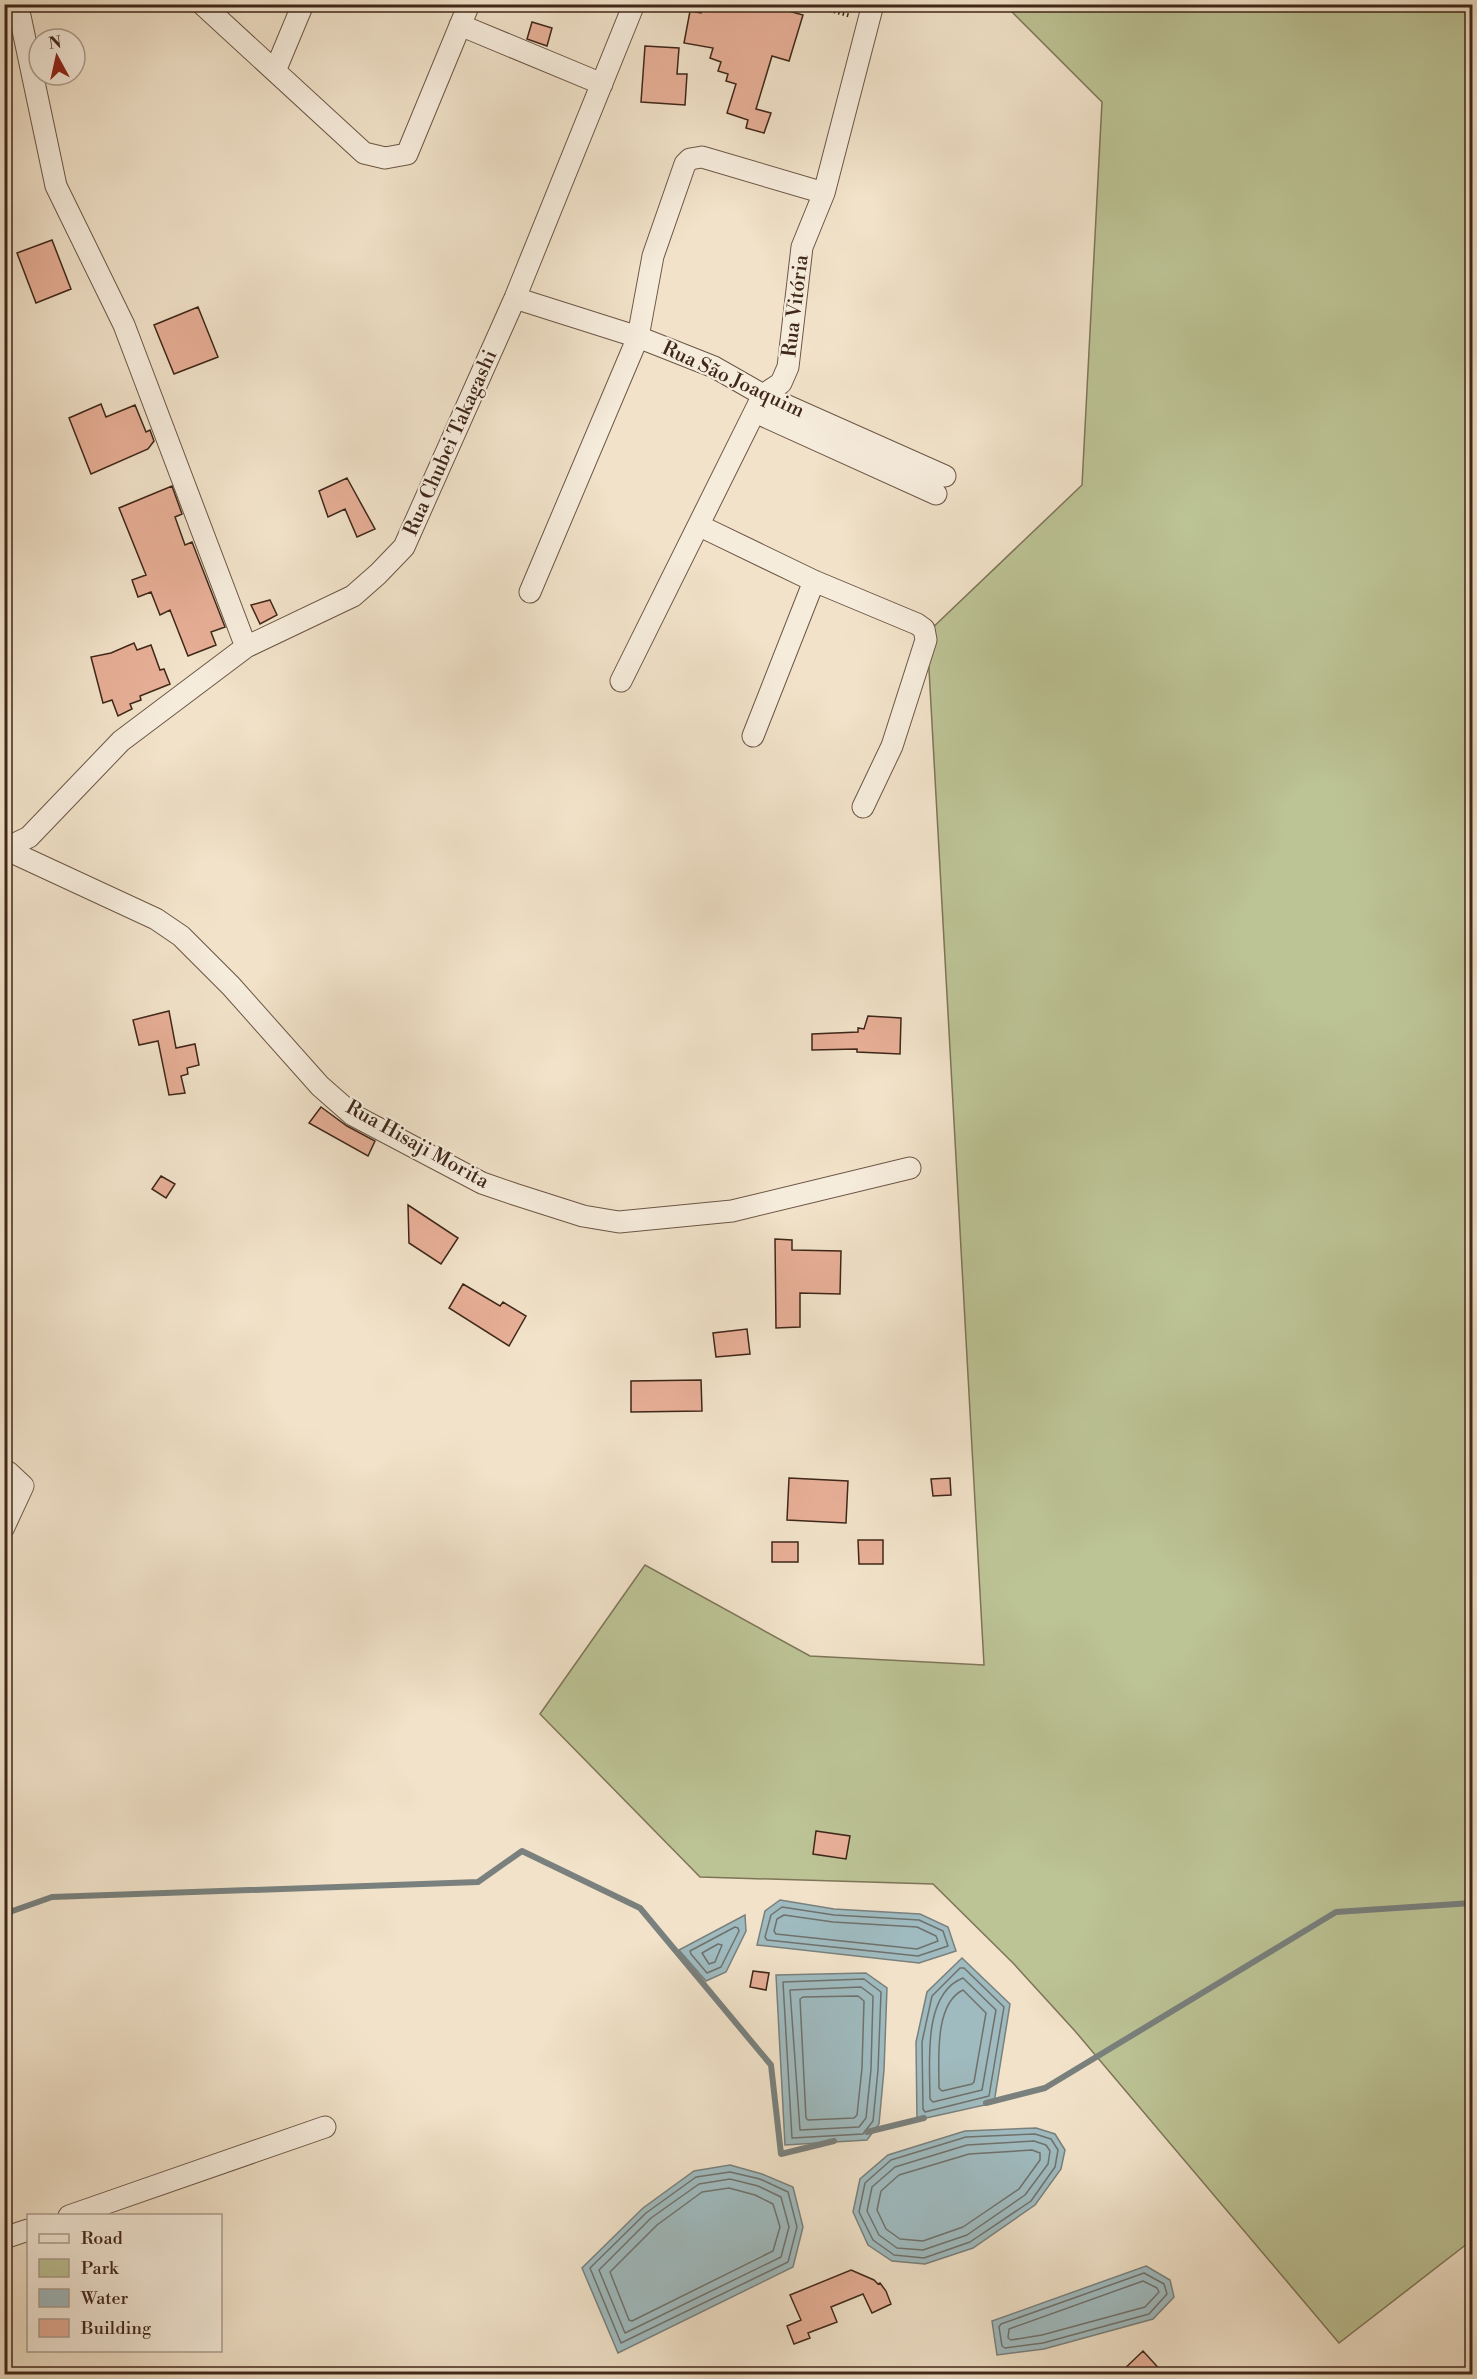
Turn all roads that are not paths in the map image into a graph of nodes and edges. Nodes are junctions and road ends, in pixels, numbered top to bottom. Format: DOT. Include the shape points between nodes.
graph roads {
  1 [pos="202,4"];
  2 [pos="303,4"];
  3 [pos="469,4"];
  4 [pos="634,4"];
  5 [pos="871,13"];
  6 [pos="20,16"];
  7 [pos="460,25"];
  8 [pos="275,71"];
  9 [pos="602,84"];
  10 [pos="824,193"];
  11 [pos="515,298"];
  12 [pos="638,337"];
  13 [pos="759,403"];
  14 [pos="941,485"];
  15 [pos="700,526"];
  16 [pos="813,581"];
  17 [pos="530,592"];
  18 [pos="246,647"];
  19 [pos="621,681"];
  20 [pos="753,736"];
  21 [pos="863,807"];
  22 [pos="5,849"];
  23 [pos="910,1168"];
  24 [pos="4,1472"];
  25 [pos="4,1527"];
  26 [pos="325,2127"];
  27 [pos="75,2214"];
  28 [pos="27,2230"];
  29 [pos="4,2238"];
  1 -- 8 [label="street"];
  2 -- 8 [label="street"];
  3 -- 7 [label="street"];
  4 -- 9 [label="street, Rua Chubei Takagashi"];
  5 -- 10 [label="street, Rua Vitória"];
  6 -- 18 [label="street" via="56,186 124,325"];
  7 -- 8 [label="street" via="407,154 385,158 364,153"];
  7 -- 9 [label="street"];
  9 -- 11 [label="street, Rua Chubei Takagashi"];
  10 -- 12 [label="street" via="702,157 690,159 653,256"];
  10 -- 13 [label="street, Rua Vitória" via="802,247 788,367 781,382"];
  11 -- 12 [label="street, Rua São Joaquim"];
  11 -- 18 [label="street, Rua Chubei Takagashi" via="404,547 352,596"];
  12 -- 13 [label="street, Rua São Joaquim" via="714,367"];
  12 -- 17 [label="street"];
  13 -- 14 [label="street, Rua São Joaquim"];
  13 -- 15 [label="street, Rua Vitória"];
  15 -- 16 [label="street"];
  15 -- 19 [label="street, Rua Vitória"];
  16 -- 20 [label="street"];
  16 -- 21 [label="street" via="917,624 926,635 892,746"];
  18 -- 22 [label="street, Rua Chubei Takagashi" via="121,741 29,837"];
  22 -- 23 [label="street, Rua Hisaji Morita" via="156,919 181,936 320,1086 353,1115 482,1183 583,1216 619,1222 732,1211"];
  24 -- 25 [label="street" via="22,1486"];
  26 -- 27 [label="street"];
  28 -- 29 [label="street"];
}
